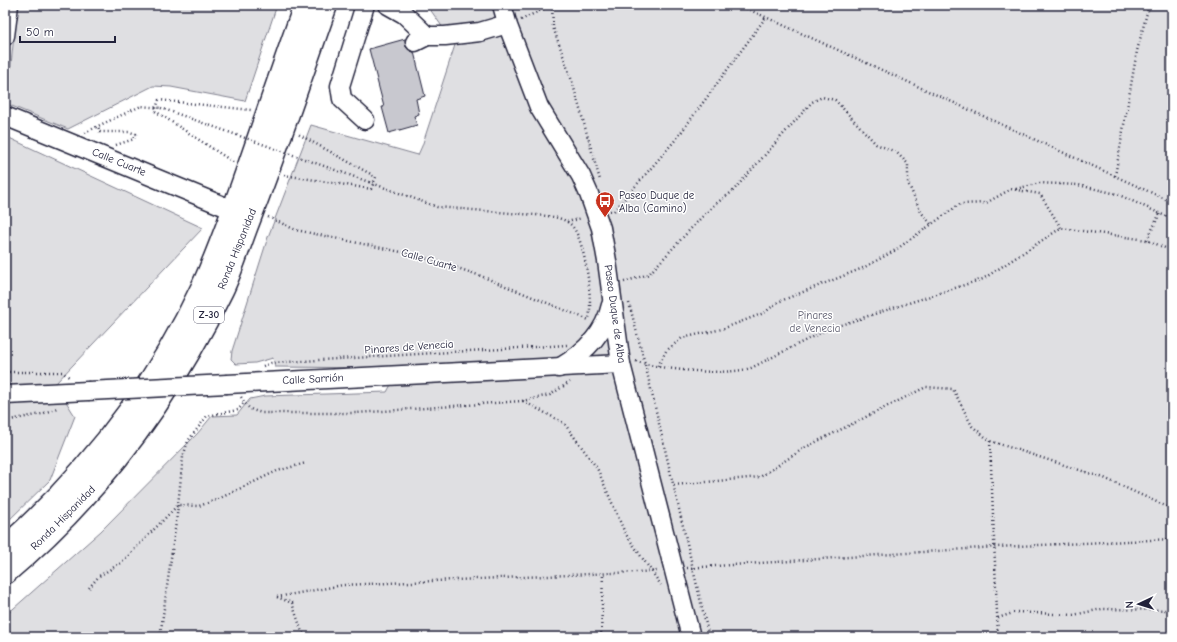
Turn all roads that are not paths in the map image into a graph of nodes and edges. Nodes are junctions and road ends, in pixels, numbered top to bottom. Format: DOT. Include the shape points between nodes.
graph roads {
  1 [pos="9,5"];
  2 [pos="305,5"];
  3 [pos="326,5"];
  4 [pos="365,5"];
  5 [pos="388,5"];
  6 [pos="502,5"];
  7 [pos="508,25"];
  8 [pos="5,36"];
  9 [pos="5,116"];
  10 [pos="365,120"];
  11 [pos="251,212"];
  12 [pos="612,298"];
  13 [pos="620,360"];
  14 [pos="559,368"];
  15 [pos="5,395"];
  16 [pos="5,548"];
  17 [pos="5,573"];
  18 [pos="691,637"];
  1 -- 8 [label="street"];
  2 -- 11 [label="highway, Ronda Hispanidad / Z-30"];
  3 -- 11 [label="highway, Ronda Hispanidad / Z-30"];
  4 -- 10 [label="street" via="340,86 342,99"];
  5 -- 7 [label="street" via="404,14 421,39 480,32"];
  6 -- 7 [label="street, Paseo Duque de Alba"];
  7 -- 12 [label="street, Paseo Duque de Alba" via="539,107 581,176 597,214"];
  9 -- 11 [label="street, Calle Cuarte"];
  11 -- 16 [label="highway, Ronda Hispanidad / Z-30" via="202,287 179,332 120,425 58,499"];
  11 -- 17 [label="highway, Ronda Hispanidad / Z-30" via="222,288 200,333 141,429 72,511"];
  12 -- 13 [label="street, Paseo Duque de Alba"];
  12 -- 14 [label="street" via="602,328 586,348"];
  13 -- 14 [label="street, Calle Sarrión" via="593,366"];
  13 -- 18 [label="street, Paseo Duque de Alba"];
  14 -- 15 [label="street, Calle Sarrión, bridge"];
}
